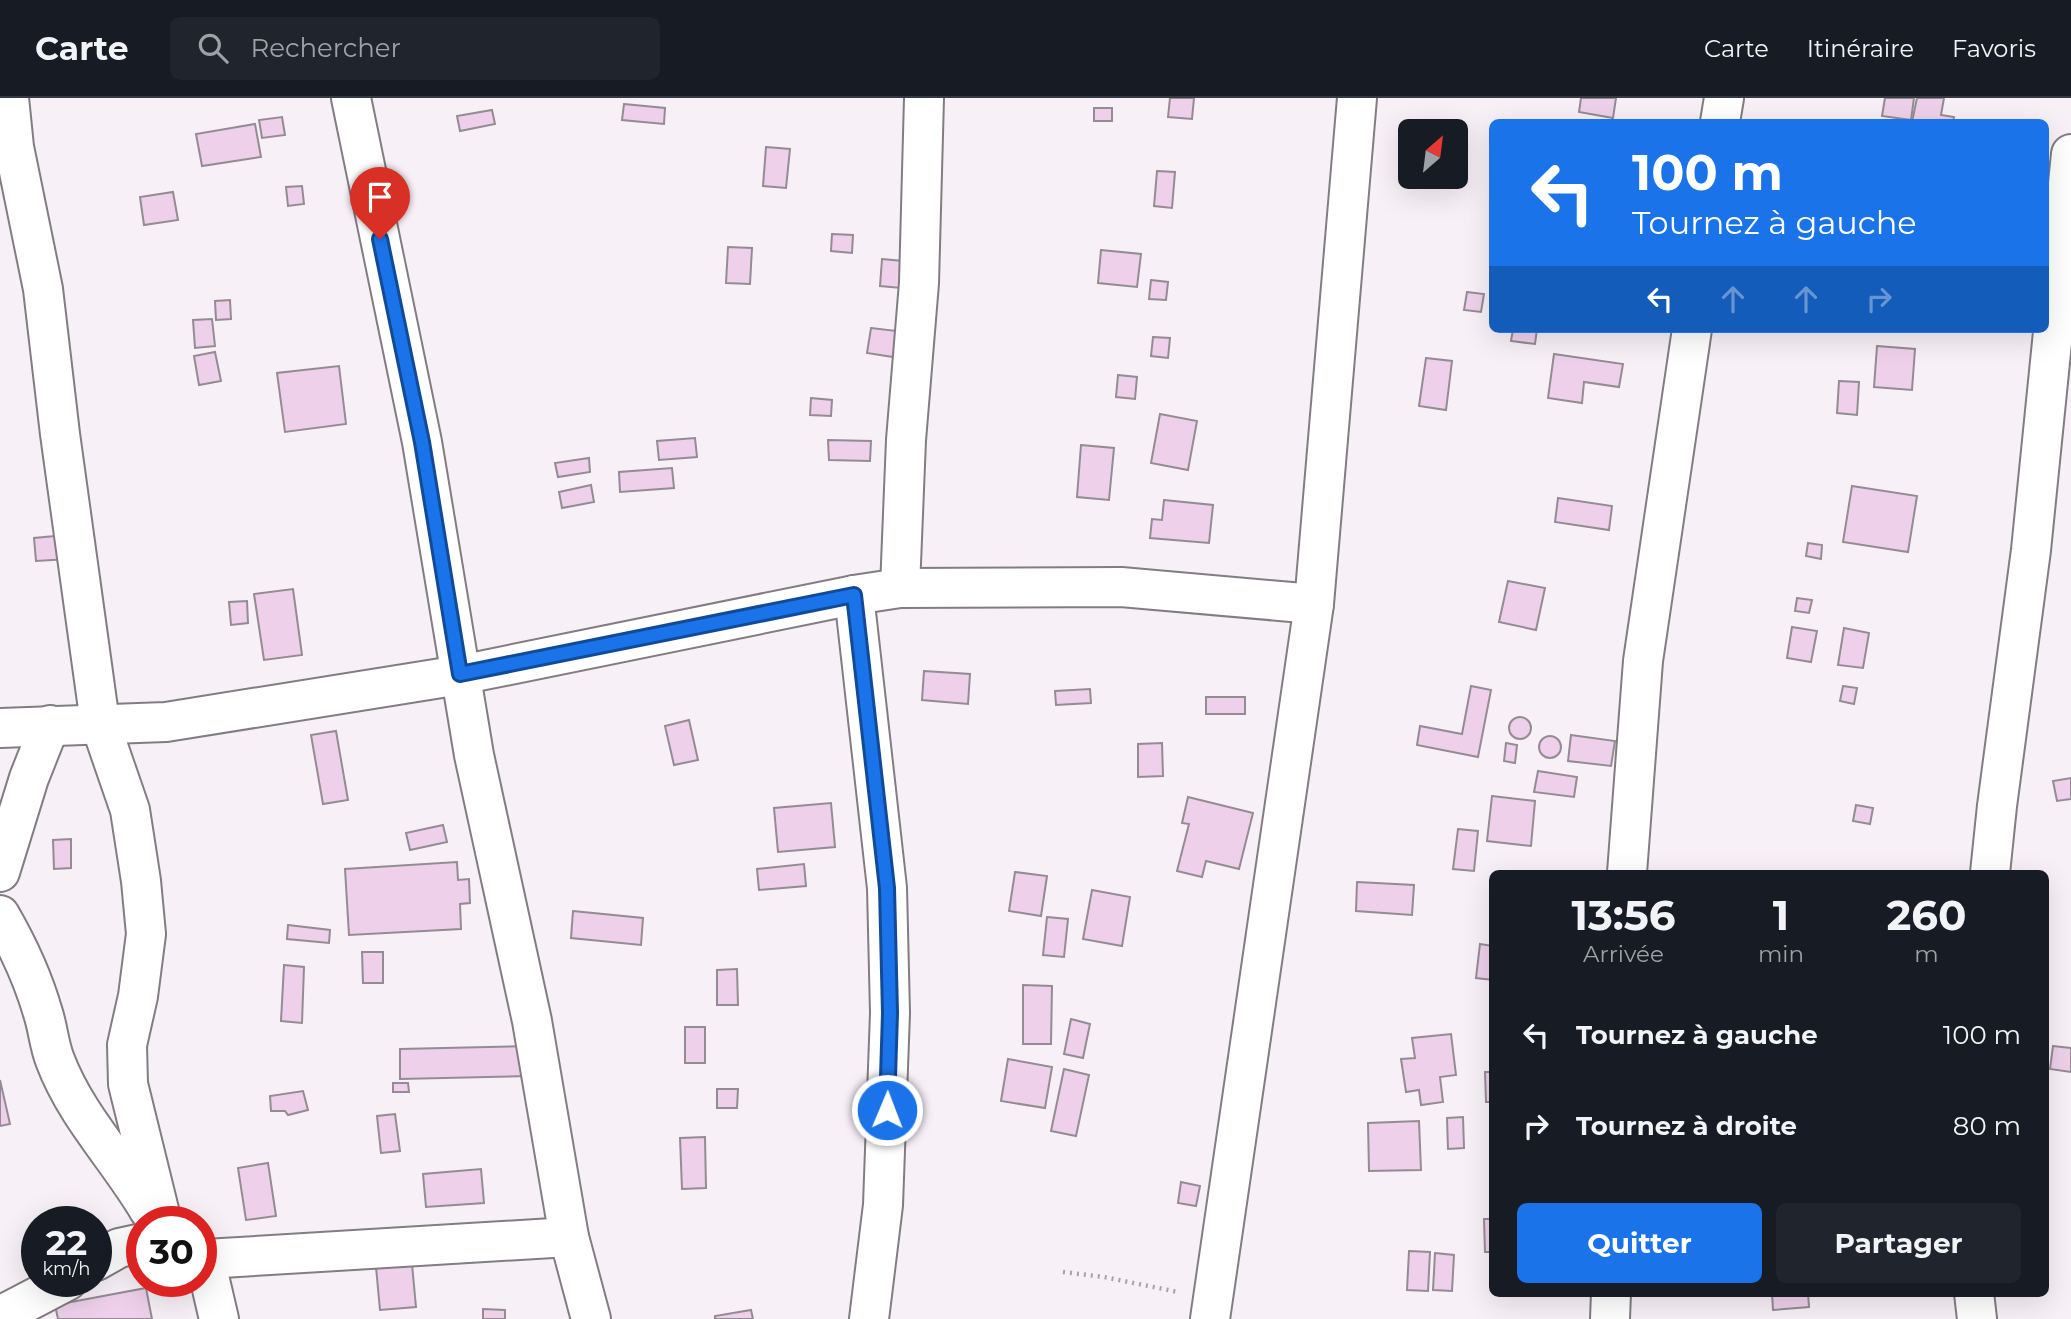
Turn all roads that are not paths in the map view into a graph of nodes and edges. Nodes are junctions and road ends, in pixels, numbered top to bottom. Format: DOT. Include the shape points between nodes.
graph roads {
  1 [pos="9,98"];
  2 [pos="351,98"];
  3 [pos="924,98"];
  4 [pos="1357,98"];
  5 [pos="1724,98"];
  6 [pos="1720,119"];
  7 [pos="2071,154"];
  8 [pos="1691,333"];
  9 [pos="900,588"];
  10 [pos="854,595"];
  11 [pos="1314,604"];
  12 [pos="460,674"];
  13 [pos="100,723"];
  14 [pos="50,725"];
  15 [pos="0,728"];
  16 [pos="1627,870"];
  17 [pos="1990,870"];
  18 [pos="0,872"];
  19 [pos="0,915"];
  20 [pos="147,1206"];
  21 [pos="158,1206"];
  22 [pos="569,1237"];
  23 [pos="217,1257"];
  24 [pos="36,1297"];
  25 [pos="213,1297"];
  26 [pos="1612,1297"];
  27 [pos="1974,1297"];
  28 [pos="1211,1309"];
  29 [pos="0,1316"];
  30 [pos="219,1319"];
  31 [pos="590,1319"];
  32 [pos="869,1319"];
  33 [pos="1611,1319"];
  34 [pos="1977,1319"];
  1 -- 13 [label="street" via="14,147 43,289"];
  2 -- 12 [label="street" via="422,442"];
  3 -- 9 [label="street" via="919,283"];
  4 -- 11 [label="street"];
  5 -- 6 [label="street"];
  7 -- 17 [label="street" via="2031,550"];
  8 -- 16 [label="street" via="1643,662"];
  9 -- 10 [label="street"];
  9 -- 11 [label="street" via="1121,587"];
  10 -- 12 [label="street"];
  10 -- 32 [label="street" via="887,888 883,1205"];
  11 -- 28 [label="street"];
  12 -- 13 [label="street" via="166,722"];
  12 -- 22 [label="street" via="532,1021"];
  13 -- 14 [label="street"];
  13 -- 21 [label="street" via="130,810 141,881 146,934 127,1045 128,1084"];
  14 -- 15 [label="street"];
  14 -- 18 [label="street"];
  19 -- 20 [label="street" via="23,955 55,1059 84,1118"];
  22 -- 23 [label="street"];
  22 -- 31 [label="street"];
  24 -- 29 [label="street"];
  25 -- 30 [label="street"];
  26 -- 33 [label="street"];
  27 -- 34 [label="street"];
}
